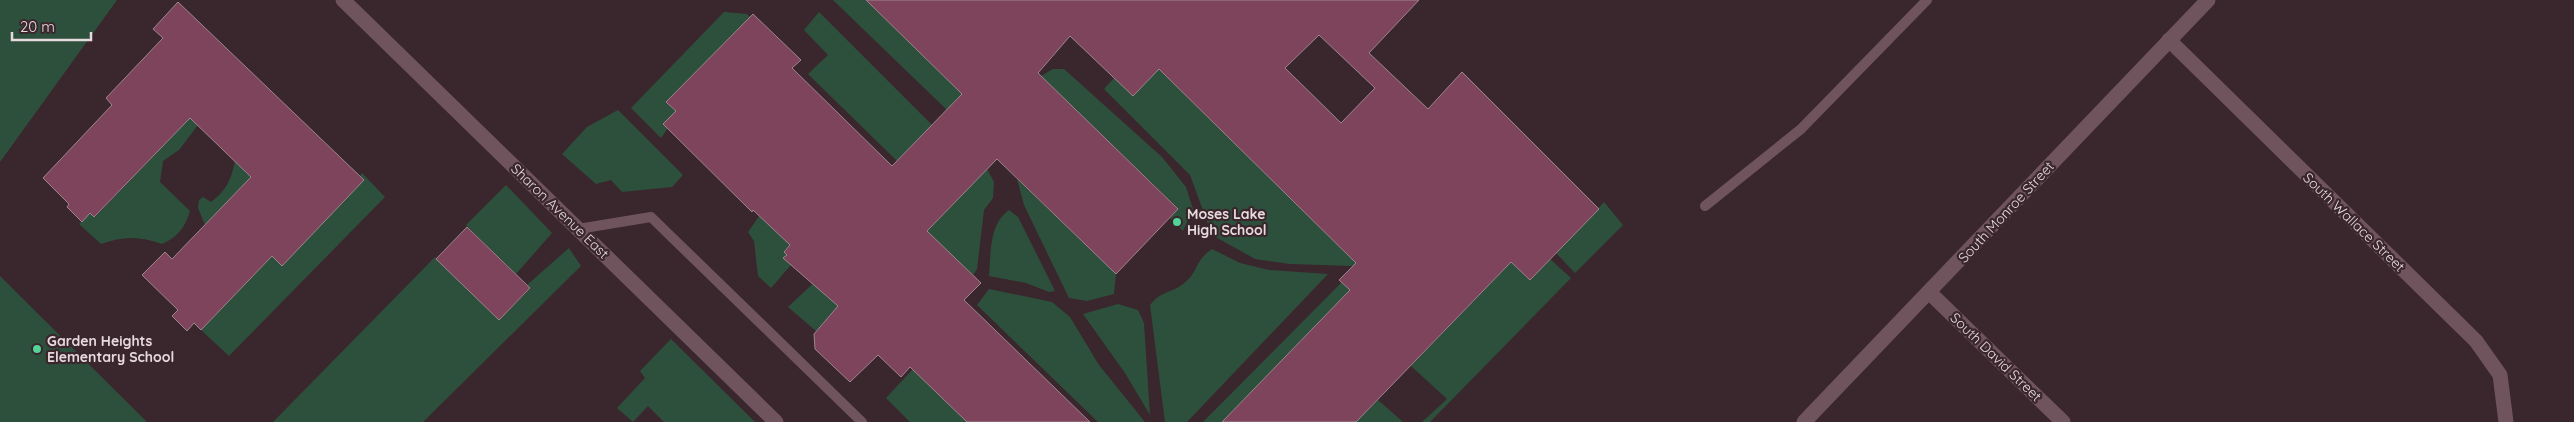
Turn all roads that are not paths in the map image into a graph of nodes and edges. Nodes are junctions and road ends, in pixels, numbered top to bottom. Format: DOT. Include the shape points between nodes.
graph roads {
  1 [pos="343,0"];
  2 [pos="1927,0"];
  3 [pos="2208,0"];
  4 [pos="2169,40"];
  5 [pos="1705,206"];
  6 [pos="578,229"];
  7 [pos="1930,292"];
  8 [pos="776,422"];
  9 [pos="862,422"];
  10 [pos="1804,422"];
  11 [pos="2062,422"];
  12 [pos="2506,422"];
  1 -- 6 [label="street, Sharon Avenue East"];
  2 -- 5 [label="lane" via="1801,130"];
  3 -- 4 [label="street, South Monroe Street"];
  4 -- 7 [label="street, South Monroe Street"];
  4 -- 12 [label="street, South Wallace Street" via="2476,341 2500,375"];
  6 -- 8 [label="street, Sharon Avenue East"];
  6 -- 9 [label="lane" via="651,217"];
  7 -- 10 [label="street, South Monroe Street"];
  7 -- 11 [label="street, South David Street"];
}
